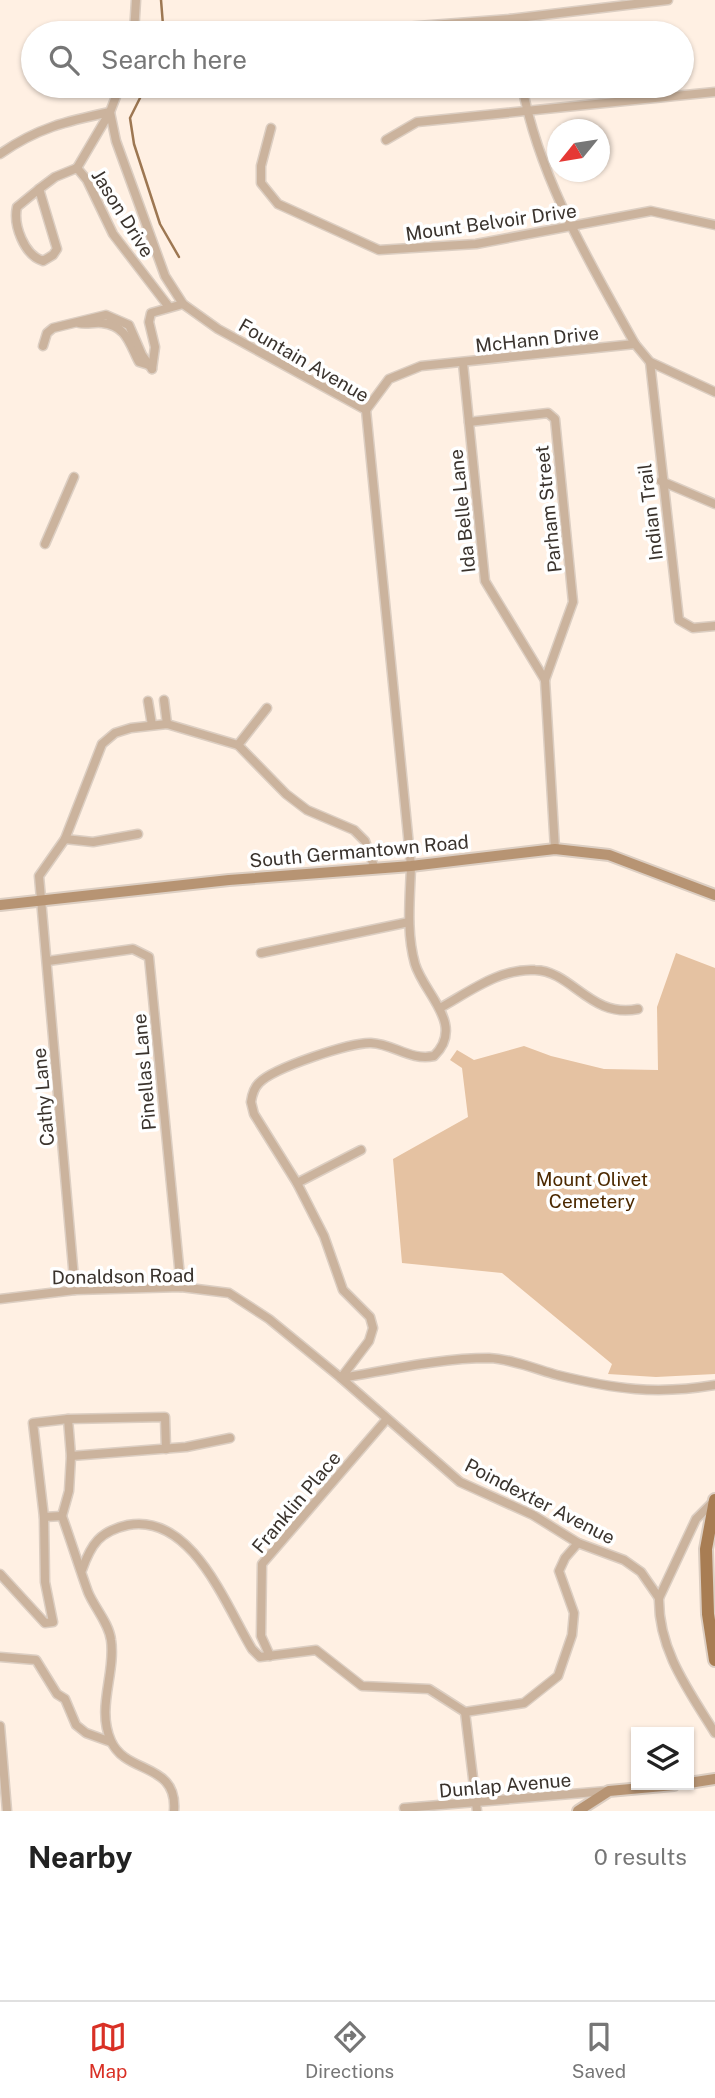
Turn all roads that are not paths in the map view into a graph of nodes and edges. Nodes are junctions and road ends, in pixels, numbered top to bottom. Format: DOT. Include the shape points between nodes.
graph roads {
  1 [pos="136,0"];
  2 [pos="668,0"];
  3 [pos="510,19"];
  4 [pos="135,21"];
  5 [pos="484,21"];
  6 [pos="715,92"];
  7 [pos="694,94"];
  8 [pos="115,98"];
  9 [pos="524,98"];
  10 [pos="656,98"];
  11 [pos="527,111"];
  12 [pos="110,112"];
  13 [pos="271,128"];
  14 [pos="386,140"];
  15 [pos="0,154"];
  16 [pos="76,168"];
  17 [pos="39,189"];
  18 [pos="715,225"];
  19 [pos="569,227"];
  20 [pos="183,304"];
  21 [pos="169,307"];
  22 [pos="635,344"];
  23 [pos="43,346"];
  24 [pos="650,362"];
  25 [pos="463,363"];
  26 [pos="715,392"];
  27 [pos="366,410"];
  28 [pos="469,422"];
  29 [pos="74,477"];
  30 [pos="661,481"];
  31 [pos="715,503"];
  32 [pos="45,544"];
  33 [pos="715,626"];
  34 [pos="545,680"];
  35 [pos="164,700"];
  36 [pos="148,701"];
  37 [pos="267,708"];
  38 [pos="167,724"];
  39 [pos="152,725"];
  40 [pos="238,746"];
  41 [pos="138,834"];
  42 [pos="65,839"];
  43 [pos="555,849"];
  44 [pos="411,866"];
  45 [pos="375,869"];
  46 [pos="715,895"];
  47 [pos="41,901"];
  48 [pos="0,905"];
  49 [pos="409,922"];
  50 [pos="261,953"];
  51 [pos="48,961"];
  52 [pos="440,1009"];
  53 [pos="638,1009"];
  54 [pos="361,1150"];
  55 [pos="297,1183"];
  56 [pos="181,1287"];
  57 [pos="75,1290"];
  58 [pos="0,1299"];
  59 [pos="341,1378"];
  60 [pos="715,1385"];
  61 [pos="68,1419"];
  62 [pos="386,1420"];
  63 [pos="230,1438"];
  64 [pos="166,1449"];
  65 [pos="71,1456"];
  66 [pos="715,1500"];
  67 [pos="62,1516"];
  68 [pos="44,1517"];
  69 [pos="578,1543"];
  70 [pos="82,1570"];
  71 [pos="0,1574"];
  72 [pos="659,1598"];
  73 [pos="270,1656"];
  74 [pos="0,1657"];
  75 [pos="715,1660"];
  76 [pos="465,1712"];
  77 [pos="0,1726"];
  78 [pos="715,1733"];
  79 [pos="111,1742"];
  80 [pos="715,1779"];
  81 [pos="694,1782"];
  82 [pos="2,1784"];
  83 [pos="631,1789"];
  84 [pos="609,1791"];
  85 [pos="477,1807"];
  86 [pos="404,1808"];
  87 [pos="7,1811"];
  88 [pos="174,1811"];
  89 [pos="578,1811"];
  1 -- 4 [label="street"];
  2 -- 3 [label="street"];
  3 -- 5 [label="street"];
  6 -- 7 [label="street"];
  8 -- 12 [label="street"];
  9 -- 11 [label="street"];
  10 -- 11 [label="street"];
  11 -- 14 [label="street" via="417,122"];
  11 -- 19 [label="street"];
  12 -- 15 [label="street" via="60,122 26,135"];
  12 -- 16 [label="street, Jason Drive"];
  12 -- 20 [label="street, Fountain Avenue" via="165,276"];
  13 -- 19 [label="street, Mount Belvoir Drive" via="261,183 278,204 379,250 476,244"];
  16 -- 17 [label="street, Jason Drive"];
  16 -- 21 [label="street, Jason Drive" via="87,180 113,234"];
  17 -- 17 [label="street, Jason Drive" via="17,206 16,222 31,254 43,261 57,248"];
  18 -- 19 [label="street, Mount Belvoir Drive" via="650,212"];
  19 -- 22 [label="street"];
  20 -- 21 [label="street"];
  20 -- 27 [label="street, Fountain Avenue" via="218,329"];
  21 -- 23 [label="street" via="154,310 149,317 155,346 152,369 134,331 106,315 53,328"];
  22 -- 24 [label="street"];
  22 -- 25 [label="street, McHann Drive"];
  24 -- 26 [label="street"];
  24 -- 30 [label="street, Indian Trail"];
  25 -- 27 [label="street, McHann Drive" via="421,366 389,379"];
  25 -- 28 [label="street, Ida Belle Lane"];
  27 -- 44 [label="street, Fountain Avenue"];
  28 -- 34 [label="street, Ida Belle Lane" via="485,581"];
  28 -- 34 [label="street, Parham Street" via="548,413 555,419 573,602"];
  29 -- 32 [label="street"];
  30 -- 31 [label="street"];
  30 -- 33 [label="street, Indian Trail" via="679,620 692,628"];
  34 -- 43 [label="street, Ida Belle Lane"];
  35 -- 38 [label="street"];
  36 -- 39 [label="street"];
  37 -- 40 [label="street"];
  38 -- 39 [label="street, Cathy Lane"];
  38 -- 40 [label="street"];
  39 -- 42 [label="street, Cathy Lane" via="115,733 102,744"];
  40 -- 45 [label="street" via="307,810 354,830 365,842"];
  41 -- 42 [label="street" via="93,842"];
  42 -- 47 [label="street, Cathy Lane" via="39,876"];
  43 -- 44 [label="main road, South Germantown Road"];
  43 -- 46 [label="main road, South Germantown Road" via="609,855"];
  44 -- 45 [label="main road, South Germantown Road"];
  44 -- 49 [label="street, Fountain Avenue"];
  45 -- 47 [label="main road, South Germantown Road"];
  47 -- 48 [label="main road, South Germantown Road"];
  47 -- 51 [label="street, Cathy Lane"];
  49 -- 50 [label="street"];
  49 -- 52 [label="street, Fountain Avenue" via="415,965"];
  51 -- 56 [label="street, Pinellas Lane" via="133,949 149,957"];
  51 -- 57 [label="street, Cathy Lane"];
  52 -- 53 [label="street" via="498,977 535,970 608,1009"];
  52 -- 55 [label="street" via="444,1041 434,1056 413,1057 386,1044 368,1042 300,1062 261,1081 251,1102 254,1114"];
  54 -- 55 [label="street"];
  55 -- 59 [label="street" via="324,1236 343,1290 370,1317 373,1328 369,1341"];
  56 -- 57 [label="street, Donaldson Road"];
  56 -- 59 [label="street, Donaldson Road" via="229,1293 270,1319"];
  57 -- 58 [label="street, Donaldson Road"];
  59 -- 60 [label="street" via="492,1358 641,1392"];
  59 -- 62 [label="street, Poindexter Avenue"];
  61 -- 64 [label="street" via="165,1417"];
  61 -- 65 [label="street"];
  61 -- 68 [label="street" via="33,1423"];
  62 -- 69 [label="street, Poindexter Avenue" via="460,1482 533,1515"];
  62 -- 73 [label="street, Franklin Place" via="262,1564 260,1632"];
  63 -- 64 [label="street"];
  64 -- 65 [label="street"];
  65 -- 67 [label="street"];
  66 -- 72 [label="street" via="696,1519"];
  66 -- 75 [label="main road" via="706,1549"];
  67 -- 68 [label="street"];
  67 -- 70 [label="street"];
  68 -- 71 [label="street" via="46,1582 53,1622 36,1617"];
  69 -- 72 [label="street, Poindexter Avenue" via="624,1560 641,1572"];
  69 -- 76 [label="street" via="559,1571 575,1613 558,1676 524,1703"];
  70 -- 73 [label="street" via="94,1540 109,1530 136,1524 167,1532 196,1554 252,1649 260,1657"];
  70 -- 79 [label="street" via="111,1637 106,1699"];
  72 -- 78 [label="street" via="661,1632 674,1664"];
  73 -- 76 [label="street" via="318,1651 362,1686 429,1689"];
  74 -- 79 [label="street" via="36,1660 65,1699 76,1725"];
  76 -- 85 [label="street"];
  77 -- 82 [label="street"];
  79 -- 88 [label="street" via="126,1759 166,1780"];
  80 -- 81 [label="main road"];
  82 -- 87 [label="street"];
  83 -- 84 [label="main road"];
  84 -- 85 [label="street, Dunlap Avenue"];
  84 -- 89 [label="main road"];
  85 -- 86 [label="street, Dunlap Avenue"];
}
